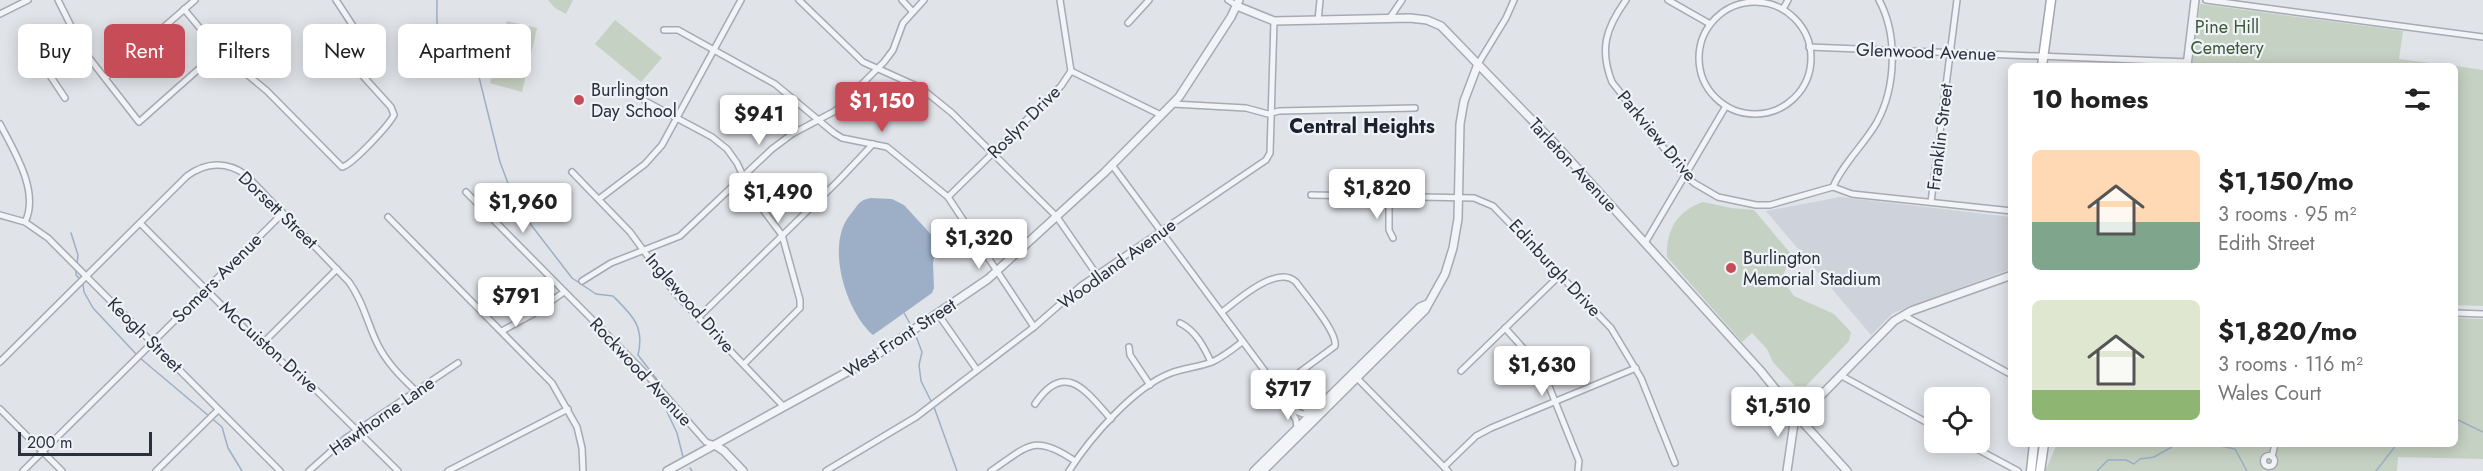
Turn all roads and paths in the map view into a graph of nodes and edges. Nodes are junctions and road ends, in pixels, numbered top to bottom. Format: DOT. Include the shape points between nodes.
graph roads {
  1 [pos="28,0"];
  2 [pos="58,0"];
  3 [pos="195,0"];
  4 [pos="336,0"];
  5 [pos="741,0"];
  6 [pos="799,0"];
  7 [pos="902,0"];
  8 [pos="924,0"];
  9 [pos="1060,0"];
  10 [pos="1149,0"];
  11 [pos="1228,0"];
  12 [pos="1320,0"];
  13 [pos="1402,0"];
  14 [pos="1514,0"];
  15 [pos="1626,0"];
  16 [pos="1668,0"];
  17 [pos="1788,0"];
  18 [pos="1879,0"];
  19 [pos="1958,0"];
  20 [pos="2051,0"];
  21 [pos="2195,0"];
  22 [pos="2206,0"];
  23 [pos="1238,3"];
  24 [pos="184,9"];
  25 [pos="1783,9"];
  26 [pos="912,11"];
  27 [pos="0,14"];
  28 [pos="1389,19"];
  29 [pos="1274,21"];
  30 [pos="1318,21"];
  31 [pos="1128,22"];
  32 [pos="70,24"];
  33 [pos="167,24"];
  34 [pos="1710,24"];
  35 [pos="197,25"];
  36 [pos="664,30"];
  37 [pos="2483,37"];
  38 [pos="1809,47"];
  39 [pos="714,50"];
  40 [pos="1892,51"];
  41 [pos="1951,53"];
  42 [pos="2044,56"];
  43 [pos="92,62"];
  44 [pos="2043,63"];
  45 [pos="2169,63"];
  46 [pos="2187,63"];
  47 [pos="1479,64"];
  48 [pos="877,70"];
  49 [pos="197,71"];
  50 [pos="1071,71"];
  51 [pos="104,77"];
  52 [pos="52,78"];
  53 [pos="105,78"];
  54 [pos="252,78"];
  55 [pos="65,98"];
  56 [pos="645,101"];
  57 [pos="1173,104"];
  58 [pos="1726,106"];
  59 [pos="1415,108"];
  60 [pos="1272,112"];
  61 [pos="1161,115"];
  62 [pos="677,119"];
  63 [pos="817,121"];
  64 [pos="0,124"];
  65 [pos="873,144"];
  66 [pos="992,153"];
  67 [pos="1112,165"];
  68 [pos="572,172"];
  69 [pos="1685,175"];
  70 [pos="743,177"];
  71 [pos="1833,187"];
  72 [pos="466,192"];
  73 [pos="1311,195"];
  74 [pos="1389,196"];
  75 [pos="948,197"];
  76 [pos="1458,198"];
  77 [pos="599,199"];
  78 [pos="1931,202"];
  79 [pos="2008,211"];
  80 [pos="283,213"];
  81 [pos="0,215"];
  82 [pos="388,217"];
  83 [pos="1057,217"];
  84 [pos="25,222"];
  85 [pos="140,223"];
  86 [pos="1162,231"];
  87 [pos="782,235"];
  88 [pos="1393,238"];
  89 [pos="1645,243"];
  90 [pos="643,250"];
  91 [pos="337,269"];
  92 [pos="997,272"];
  93 [pos="1097,275"];
  94 [pos="1560,275"];
  95 [pos="86,276"];
  96 [pos="2008,276"];
  97 [pos="582,281"];
  98 [pos="206,290"];
  99 [pos="564,292"];
  100 [pos="1222,312"];
  101 [pos="2458,313"];
  102 [pos="938,314"];
  103 [pos="2483,314"];
  104 [pos="1903,315"];
  105 [pos="699,317"];
  106 [pos="1180,323"];
  107 [pos="1034,327"];
  108 [pos="1505,328"];
  109 [pos="502,331"];
  110 [pos="1242,342"];
  111 [pos="152,343"];
  112 [pos="261,345"];
  113 [pos="1129,347"];
  114 [pos="0,362"];
  115 [pos="1210,362"];
  116 [pos="458,363"];
  117 [pos="744,364"];
  118 [pos="1636,368"];
  119 [pos="977,370"];
  120 [pos="1461,371"];
  121 [pos="2008,373"];
  122 [pos="1840,375"];
  123 [pos="1355,376"];
  124 [pos="1150,385"];
  125 [pos="1277,389"];
  126 [pos="416,391"];
  127 [pos="1284,397"];
  128 [pos="1556,401"];
  129 [pos="1035,404"];
  130 [pos="784,408"];
  131 [pos="568,409"];
  132 [pos="0,410"];
  133 [pos="218,410"];
  134 [pos="1290,410"];
  135 [pos="1315,411"];
  136 [pos="1798,417"];
  137 [pos="1111,418"];
  138 [pos="1924,421"];
  139 [pos="1297,428"];
  140 [pos="357,430"];
  141 [pos="715,445"];
  142 [pos="2035,447"];
  143 [pos="2044,447"];
  144 [pos="2051,447"];
  145 [pos="2274,447"];
  146 [pos="42,452"];
  147 [pos="1984,453"];
  148 [pos="2272,457"];
  149 [pos="1075,461"];
  150 [pos="1675,463"];
  151 [pos="2041,468"];
  152 [pos="1446,469"];
  153 [pos="1578,470"];
  154 [pos="23,471"];
  155 [pos="62,471"];
  156 [pos="156,471"];
  157 [pos="280,471"];
  158 [pos="309,471"];
  159 [pos="398,471"];
  160 [pos="448,471"];
  161 [pos="583,471"];
  162 [pos="667,471"];
  163 [pos="743,471"];
  164 [pos="826,471"];
  165 [pos="992,471"];
  166 [pos="1069,471"];
  167 [pos="1254,471"];
  168 [pos="1263,471"];
  169 [pos="1787,471"];
  170 [pos="1847,471"];
  171 [pos="2018,471"];
  172 [pos="2031,471"];
  1 -- 27 [label="street"];
  2 -- 32 [label="street"];
  3 -- 24 [label="street"];
  4 -- 54 [label="street" via="355,28 362,75 394,115 351,162 342,167"];
  5 -- 39 [label="street"];
  6 -- 48 [label="street" via="855,56"];
  7 -- 26 [label="street"];
  8 -- 26 [label="street"];
  9 -- 50 [label="street, Roslyn Drive"];
  10 -- 31 [label="street"];
  11 -- 23 [label="street, Tarleton Avenue"];
  12 -- 30 [label="street"];
  13 -- 28 [label="street"];
  14 -- 47 [label="street"];
  15 -- 69 [label="street, Parkview Drive" via="1607,33 1608,71 1616,88"];
  16 -- 34 [label="street"];
  17 -- 25 [label="street"];
  18 -- 40 [label="street"];
  19 -- 41 [label="street, Franklin Street"];
  20 -- 42 [label="main road"];
  21 -- 46 [label="street"];
  22 -- 37 [label="street"];
  23 -- 29 [label="street, Tarleton Avenue"];
  23 -- 57 [label="street, West Front Street"];
  24 -- 33 [label="street"];
  24 -- 35 [label="street"];
  25 -- 34 [label="street" via="1748,2 1723,12"];
  25 -- 38 [label="street" via="1800,26"];
  26 -- 48 [label="street" via="903,22 893,50"];
  28 -- 30 [label="street, Tarleton Avenue"];
  28 -- 47 [label="street, Tarleton Avenue" via="1410,18 1438,24"];
  29 -- 30 [label="street, Tarleton Avenue"];
  29 -- 60 [label="street, Woodland Avenue"];
  34 -- 58 [label="street" via="1699,50 1700,69 1706,86"];
  36 -- 39 [label="street" via="678,30"];
  38 -- 40 [label="street, Glenwood Avenue"];
  38 -- 58 [label="street" via="1810,65 1804,82 1787,103 1757,113"];
  39 -- 62 [label="street"];
  39 -- 63 [label="street" via="785,91"];
  40 -- 41 [label="street, Glenwood Avenue"];
  40 -- 71 [label="street" via="1890,83 1878,120"];
  41 -- 42 [label="street, Glenwood Avenue"];
  41 -- 78 [label="street, Franklin Street"];
  42 -- 44 [label="main road"];
  42 -- 45 [label="street, Glenwood Avenue"];
  43 -- 51 [label="street"];
  47 -- 76 [label="street" via="1464,101 1460,124"];
  47 -- 89 [label="street, Tarleton Avenue"];
  48 -- 63 [label="street" via="835,111"];
  48 -- 66 [label="street" via="931,94"];
  49 -- 53 [label="street" via="139,122"];
  50 -- 61 [label="street"];
  50 -- 66 [label="street, Roslyn Drive" via="1061,86"];
  52 -- 55 [label="street"];
  56 -- 62 [label="street"];
  57 -- 60 [label="street"];
  57 -- 61 [label="street, West Front Street"];
  58 -- 69 [label="street"];
  59 -- 60 [label="street"];
  60 -- 86 [label="street, Woodland Avenue" via="1270,153 1266,160"];
  61 -- 67 [label="street, West Front Street"];
  62 -- 70 [label="street" via="720,142 733,156"];
  62 -- 77 [label="street" via="652,158"];
  63 -- 65 [label="street" via="842,138"];
  63 -- 70 [label="street" via="782,141"];
  64 -- 84 [label="street" via="29,187 30,210"];
  65 -- 75 [label="street" via="887,147"];
  65 -- 87 [label="street"];
  66 -- 75 [label="street, Roslyn Drive"];
  66 -- 83 [label="street"];
  67 -- 83 [label="street, West Front Street"];
  67 -- 86 [label="street"];
  68 -- 77 [label="street, Inglewood Drive"];
  69 -- 71 [label="street, Parkview Drive" via="1718,197 1756,205 1788,201"];
  69 -- 89 [label="street"];
  70 -- 87 [label="street"];
  70 -- 90 [label="street" via="687,231"];
  71 -- 78 [label="street" via="1852,194"];
  72 -- 99 [label="street, Rockwood Avenue"];
  73 -- 74 [label="street, Edinburgh Drive"];
  74 -- 76 [label="street, Edinburgh Drive"];
  74 -- 88 [label="street" via="1389,230"];
  75 -- 92 [label="street"];
  76 -- 94 [label="street, Edinburgh Drive" via="1474,198 1493,206"];
  76 -- 123 [label="street" via="1454,248 1425,310"];
  77 -- 90 [label="street, Inglewood Drive"];
  78 -- 79 [label="street"];
  80 -- 85 [label="street, Dorsett Street" via="242,172 216,165 187,176"];
  80 -- 91 [label="street, Dorsett Street"];
  80 -- 98 [label="street, Somers Avenue"];
  81 -- 84 [label="street, Keogh Street"];
  82 -- 109 [label="street"];
  83 -- 92 [label="street, West Front Street"];
  83 -- 93 [label="street"];
  84 -- 95 [label="street, Keogh Street" via="48,238"];
  85 -- 95 [label="street, Dorsett Street"];
  85 -- 98 [label="street, McCuiston Drive"];
  86 -- 93 [label="street, Woodland Avenue"];
  86 -- 100 [label="street"];
  87 -- 105 [label="street"];
  87 -- 117 [label="street" via="800,308"];
  89 -- 136 [label="street, Tarleton Avenue"];
  90 -- 97 [label="street"];
  90 -- 105 [label="street, Inglewood Drive" via="663,279"];
  91 -- 112 [label="street"];
  91 -- 126 [label="street, Dorsett Street" via="360,298 388,362"];
  92 -- 102 [label="street, West Front Street"];
  92 -- 107 [label="street"];
  93 -- 107 [label="street, Woodland Avenue"];
  94 -- 108 [label="street"];
  94 -- 118 [label="street, Edinburgh Drive" via="1611,328"];
  95 -- 111 [label="street, Keogh Street"];
  95 -- 114 [label="street, Dorsett Street"];
  96 -- 104 [label="street"];
  98 -- 111 [label="street, Somers Avenue"];
  98 -- 112 [label="street, McCuiston Drive"];
  99 -- 109 [label="street"];
  99 -- 141 [label="street, Rockwood Avenue" via="649,377 706,442"];
  100 -- 110 [label="street"];
  100 -- 125 [label="street" via="1272,278 1284,276 1293,279 1314,306 1335,337 1335,346"];
  101 -- 103 [label="street"];
  102 -- 119 [label="street"];
  102 -- 130 [label="street, West Front Street" via="869,360"];
  104 -- 121 [label="street"];
  104 -- 122 [label="street"];
  105 -- 117 [label="street, Inglewood Drive"];
  106 -- 115 [label="street" via="1197,337"];
  107 -- 119 [label="street, Woodland Avenue"];
  108 -- 120 [label="street"];
  108 -- 128 [label="street" via="1535,360"];
  109 -- 131 [label="street" via="552,383"];
  110 -- 115 [label="street"];
  110 -- 125 [label="street"];
  111 -- 133 [label="street, Keogh Street"];
  111 -- 146 [label="street, Somers Avenue"];
  112 -- 140 [label="street, McCuiston Drive"];
  113 -- 124 [label="street"];
  115 -- 124 [label="street" via="1171,373"];
  116 -- 126 [label="street, Hawthorne Lane"];
  117 -- 130 [label="street, Inglewood Drive"];
  118 -- 128 [label="street"];
  118 -- 150 [label="street, Edinburgh Drive"];
  119 -- 164 [label="street, Woodland Avenue" via="902,427"];
  122 -- 136 [label="street"];
  122 -- 138 [label="street"];
  123 -- 135 [label="street"];
  123 -- 152 [label="street"];
  124 -- 137 [label="street"];
  125 -- 127 [label="street"];
  126 -- 140 [label="street, Hawthorne Lane"];
  127 -- 134 [label="street"];
  127 -- 135 [label="street"];
  128 -- 152 [label="street" via="1476,436"];
  128 -- 153 [label="street" via="1580,461"];
  129 -- 137 [label="street" via="1049,389 1075,382"];
  130 -- 141 [label="street, West Front Street"];
  131 -- 160 [label="street"];
  131 -- 161 [label="street" via="580,437"];
  132 -- 146 [label="street"];
  133 -- 156 [label="street"];
  133 -- 157 [label="street, Keogh Street"];
  134 -- 135 [label="street" via="1303,414"];
  134 -- 139 [label="street"];
  135 -- 139 [label="street"];
  135 -- 168 [label="street"];
  136 -- 169 [label="street" via="1792,426"];
  136 -- 170 [label="street, Tarleton Avenue"];
  137 -- 149 [label="street"];
  139 -- 167 [label="street"];
  140 -- 158 [label="street, Hawthorne Lane"];
  140 -- 159 [label="street, McCuiston Drive"];
  141 -- 162 [label="street, West Front Street"];
  141 -- 163 [label="street, Rockwood Avenue"];
  142 -- 172 [label="main road"];
  143 -- 151 [label="main road"];
  144 -- 151 [label="main road"];
  145 -- 148 [label="street"];
  146 -- 154 [label="street, Somers Avenue"];
  146 -- 155 [label="street"];
  147 -- 171 [label="street"];
  149 -- 165 [label="street" via="1056,448 1039,444 1025,448"];
  149 -- 166 [label="street"];
}
